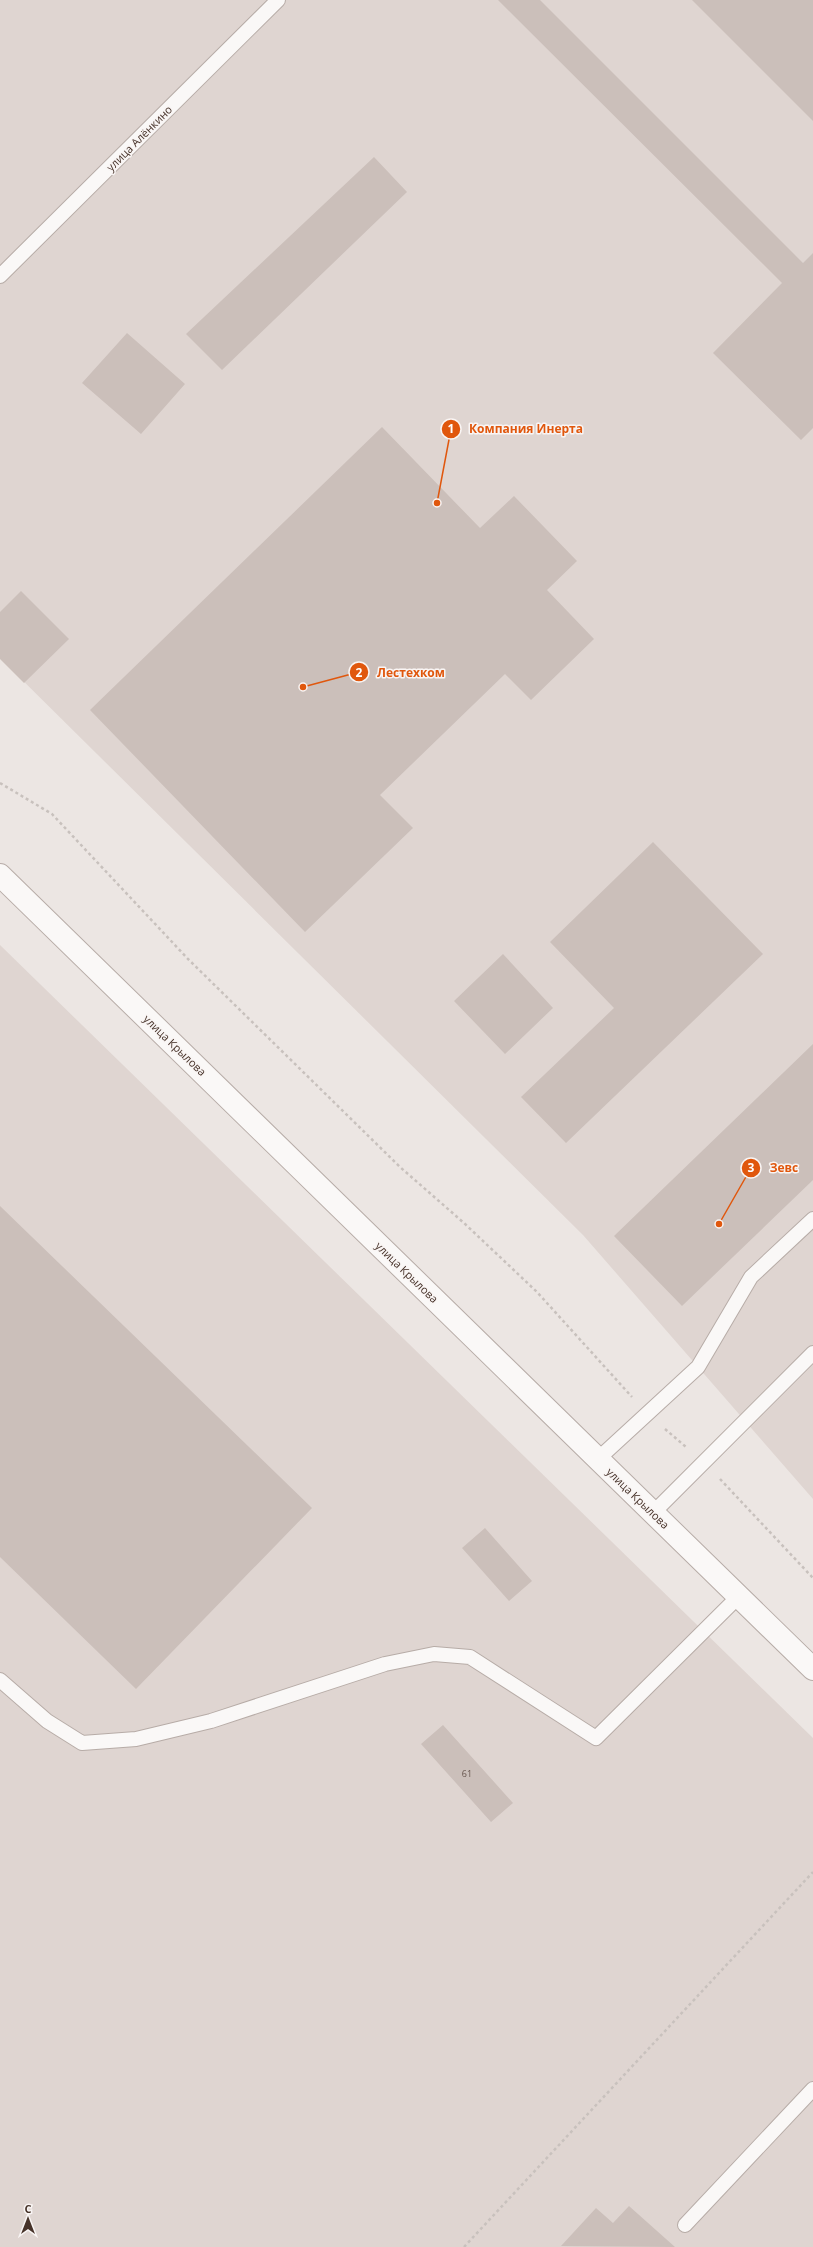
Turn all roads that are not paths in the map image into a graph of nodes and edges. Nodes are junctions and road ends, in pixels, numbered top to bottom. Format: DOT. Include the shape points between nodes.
graph roads {
  1 [pos="278,0"];
  2 [pos="0,276"];
  3 [pos="0,875"];
  4 [pos="813,1219"];
  5 [pos="813,1353"];
  6 [pos="598,1459"];
  7 [pos="653,1513"];
  8 [pos="739,1596"];
  9 [pos="813,1669"];
  10 [pos="0,1680"];
  11 [pos="813,2089"];
  12 [pos="685,2225"];
  1 -- 2 [label="lane, улица Алёнкино"];
  3 -- 6 [label="street, улица Крылова"];
  4 -- 6 [label="lane" via="751,1278 698,1367"];
  5 -- 7 [label="lane"];
  6 -- 7 [label="street, улица Крылова"];
  7 -- 8 [label="street, улица Крылова"];
  8 -- 9 [label="street, улица Крылова"];
  8 -- 10 [label="lane" via="596,1738 470,1656 434,1654 385,1664 211,1721 136,1738 82,1743 47,1721"];
  11 -- 12 [label="lane"];
}
